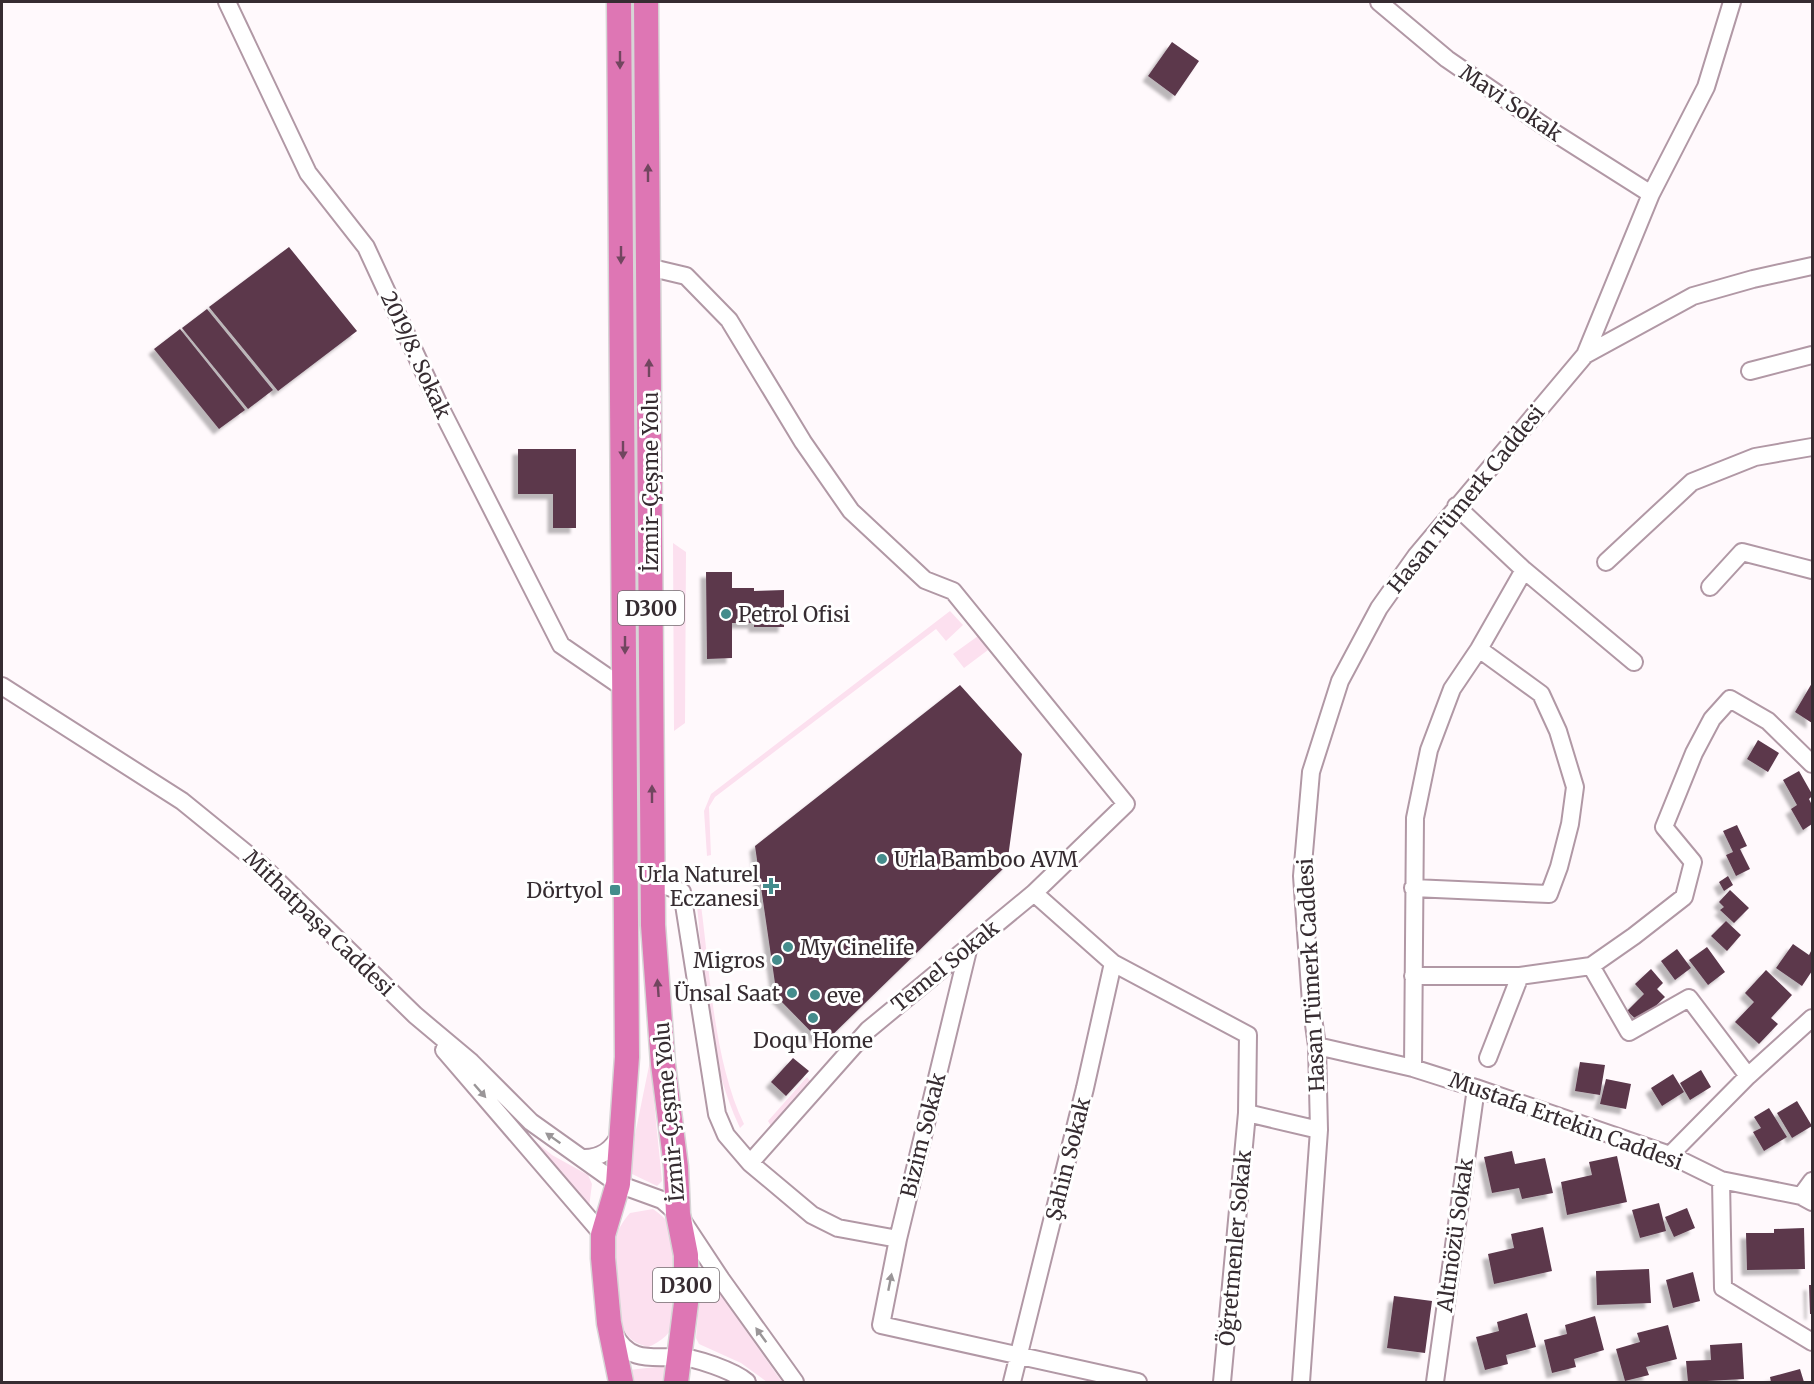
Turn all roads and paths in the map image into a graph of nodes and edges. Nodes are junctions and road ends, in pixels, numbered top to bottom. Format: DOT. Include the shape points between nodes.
graph roads {
  1 [pos="227,2"];
  2 [pos="619,2"];
  3 [pos="646,2"];
  4 [pos="1379,2"];
  5 [pos="1732,2"];
  6 [pos="1651,194"];
  7 [pos="1812,266"];
  8 [pos="648,267"];
  9 [pos="1585,355"];
  10 [pos="1812,355"];
  11 [pos="1750,371"];
  12 [pos="1812,447"];
  13 [pos="1456,506"];
  14 [pos="1605,562"];
  15 [pos="1524,570"];
  16 [pos="1812,570"];
  17 [pos="1710,586"];
  18 [pos="1479,649"];
  19 [pos="1634,662"];
  20 [pos="2,686"];
  21 [pos="625,689"];
  22 [pos="1812,764"];
  23 [pos="653,881"];
  24 [pos="1413,888"];
  25 [pos="1034,893"];
  26 [pos="969,946"];
  27 [pos="1113,963"];
  28 [pos="1591,966"];
  29 [pos="1413,976"];
  30 [pos="1520,976"];
  31 [pos="415,1015"];
  32 [pos="1812,1018"];
  33 [pos="1317,1046"];
  34 [pos="1488,1058"];
  35 [pos="1413,1068"];
  36 [pos="1748,1076"];
  37 [pos="1476,1088"];
  38 [pos="1247,1113"];
  39 [pos="1319,1130"];
  40 [pos="622,1131"];
  41 [pos="1670,1155"];
  42 [pos="582,1158"];
  43 [pos="750,1163"];
  44 [pos="1721,1180"];
  45 [pos="1812,1182"];
  46 [pos="618,1184"];
  47 [pos="1807,1199"];
  48 [pos="678,1214"];
  49 [pos="603,1235"];
  50 [pos="898,1239"];
  51 [pos="609,1323"];
  52 [pos="1812,1342"];
  53 [pos="1019,1355"];
  54 [pos="679,1357"];
  55 [pos="621,1383"];
  56 [pos="676,1383"];
  57 [pos="747,1383"];
  58 [pos="795,1383"];
  59 [pos="1012,1383"];
  60 [pos="1138,1383"];
  61 [pos="1222,1383"];
  62 [pos="1301,1383"];
  63 [pos="1435,1383"];
  1 -- 21 [label="street, 2019/8. Sokak" via="308,173 366,247 440,407 561,645"];
  2 -- 21 [label="highway, İzmir-Çeşme Yolu / D300, one-way"];
  8 -- 3 [label="highway, İzmir-Çeşme Yolu / D300, one-way"];
  4 -- 6 [label="street, Mavi Sokak" via="1448,59"];
  5 -- 6 [label="street, Hasan Tümerk Caddesi" via="1706,87"];
  6 -- 9 [label="street, Hasan Tümerk Caddesi"];
  7 -- 9 [label="street" via="1693,296"];
  23 -- 8 [label="highway, İzmir-Çeşme Yolu / D300, one-way"];
  8 -- 25 [label="street, Temel Sokak" via="686,276 729,320 851,512 925,580 953,591 1126,804"];
  9 -- 13 [label="street, Hasan Tümerk Caddesi"];
  10 -- 11 [label="street"];
  12 -- 14 [label="street" via="1755,457 1692,482"];
  13 -- 15 [label="street"];
  13 -- 33 [label="street, Hasan Tümerk Caddesi" via="1379,608 1340,681 1311,772 1302,876"];
  15 -- 18 [label="street"];
  15 -- 19 [label="street"];
  16 -- 17 [label="street" via="1742,552"];
  18 -- 24 [label="street" via="1452,689 1429,750 1415,818"];
  18 -- 24 [label="street" via="1541,694 1558,731 1575,787 1559,867 1549,894"];
  20 -- 31 [label="street, Mithatpaşa Caddesi" via="182,801 262,866"];
  21 -- 40 [label="highway, İzmir-Çeşme Yolu / D300" via="627,1058"];
  22 -- 28 [label="street" via="1768,721 1730,699 1712,718 1664,827 1693,862 1684,897"];
  23 -- 43 [label="street" via="682,892 717,1114 726,1135"];
  48 -- 23 [label="highway, İzmir-Çeşme Yolu / D300, one-way" via="663,1064"];
  24 -- 29 [label="street"];
  25 -- 26 [label="street, Temel Sokak"];
  25 -- 27 [label="street"];
  26 -- 43 [label="street, Temel Sokak" via="868,1030"];
  26 -- 50 [label="street, Bizim Sokak"];
  27 -- 38 [label="street" via="1248,1035"];
  27 -- 53 [label="street, Şahin Sokak"];
  28 -- 30 [label="street"];
  28 -- 36 [label="street" via="1629,1032 1689,998"];
  29 -- 30 [label="street"];
  29 -- 35 [label="street"];
  30 -- 34 [label="street"];
  42 -- 31 [label="street, Mithatpaşa Caddesi, one-way" via="531,1122 471,1062"];
  31 -- 49 [label="street, one-way"];
  32 -- 36 [label="street"];
  33 -- 35 [label="street, Mustafa Ertekin Caddesi"];
  33 -- 39 [label="street, Hasan Tümerk Caddesi"];
  35 -- 37 [label="street, Mustafa Ertekin Caddesi"];
  36 -- 41 [label="street"];
  37 -- 41 [label="street, Mustafa Ertekin Caddesi"];
  37 -- 63 [label="street, Altınözü Sokak"];
  38 -- 39 [label="street"];
  38 -- 61 [label="street, Öğretmenler Sokak"];
  39 -- 62 [label="street, Hasan Tümerk Caddesi"];
  40 -- 42 [label="street" via="605,1152 591,1159"];
  40 -- 46 [label="highway, İzmir-Çeşme Yolu / D300"];
  41 -- 44 [label="street, Mustafa Ertekin Caddesi"];
  42 -- 46 [label="street, Mithatpaşa Caddesi"];
  43 -- 50 [label="street" via="820,1220 838,1228"];
  44 -- 47 [label="street, Mustafa Ertekin Caddesi"];
  44 -- 52 [label="street" via="1723,1288"];
  45 -- 47 [label="street"];
  46 -- 48 [label="street, Mithatpaşa Caddesi" via="662,1200"];
  46 -- 49 [label="highway, D300"];
  48 -- 54 [label="highway, D300" via="686,1255 686,1303"];
  58 -- 48 [label="street, one-way"];
  49 -- 51 [label="highway, D300"];
  53 -- 50 [label="street, Bizim Sokak, one-way" via="881,1325"];
  51 -- 54 [label="street" via="620,1344 632,1353"];
  51 -- 55 [label="highway, D300"];
  53 -- 59 [label="street, Şahin Sokak"];
  53 -- 60 [label="street"];
  54 -- 56 [label="highway, D300"];
  54 -- 57 [label="street" via="719,1368"];
}
